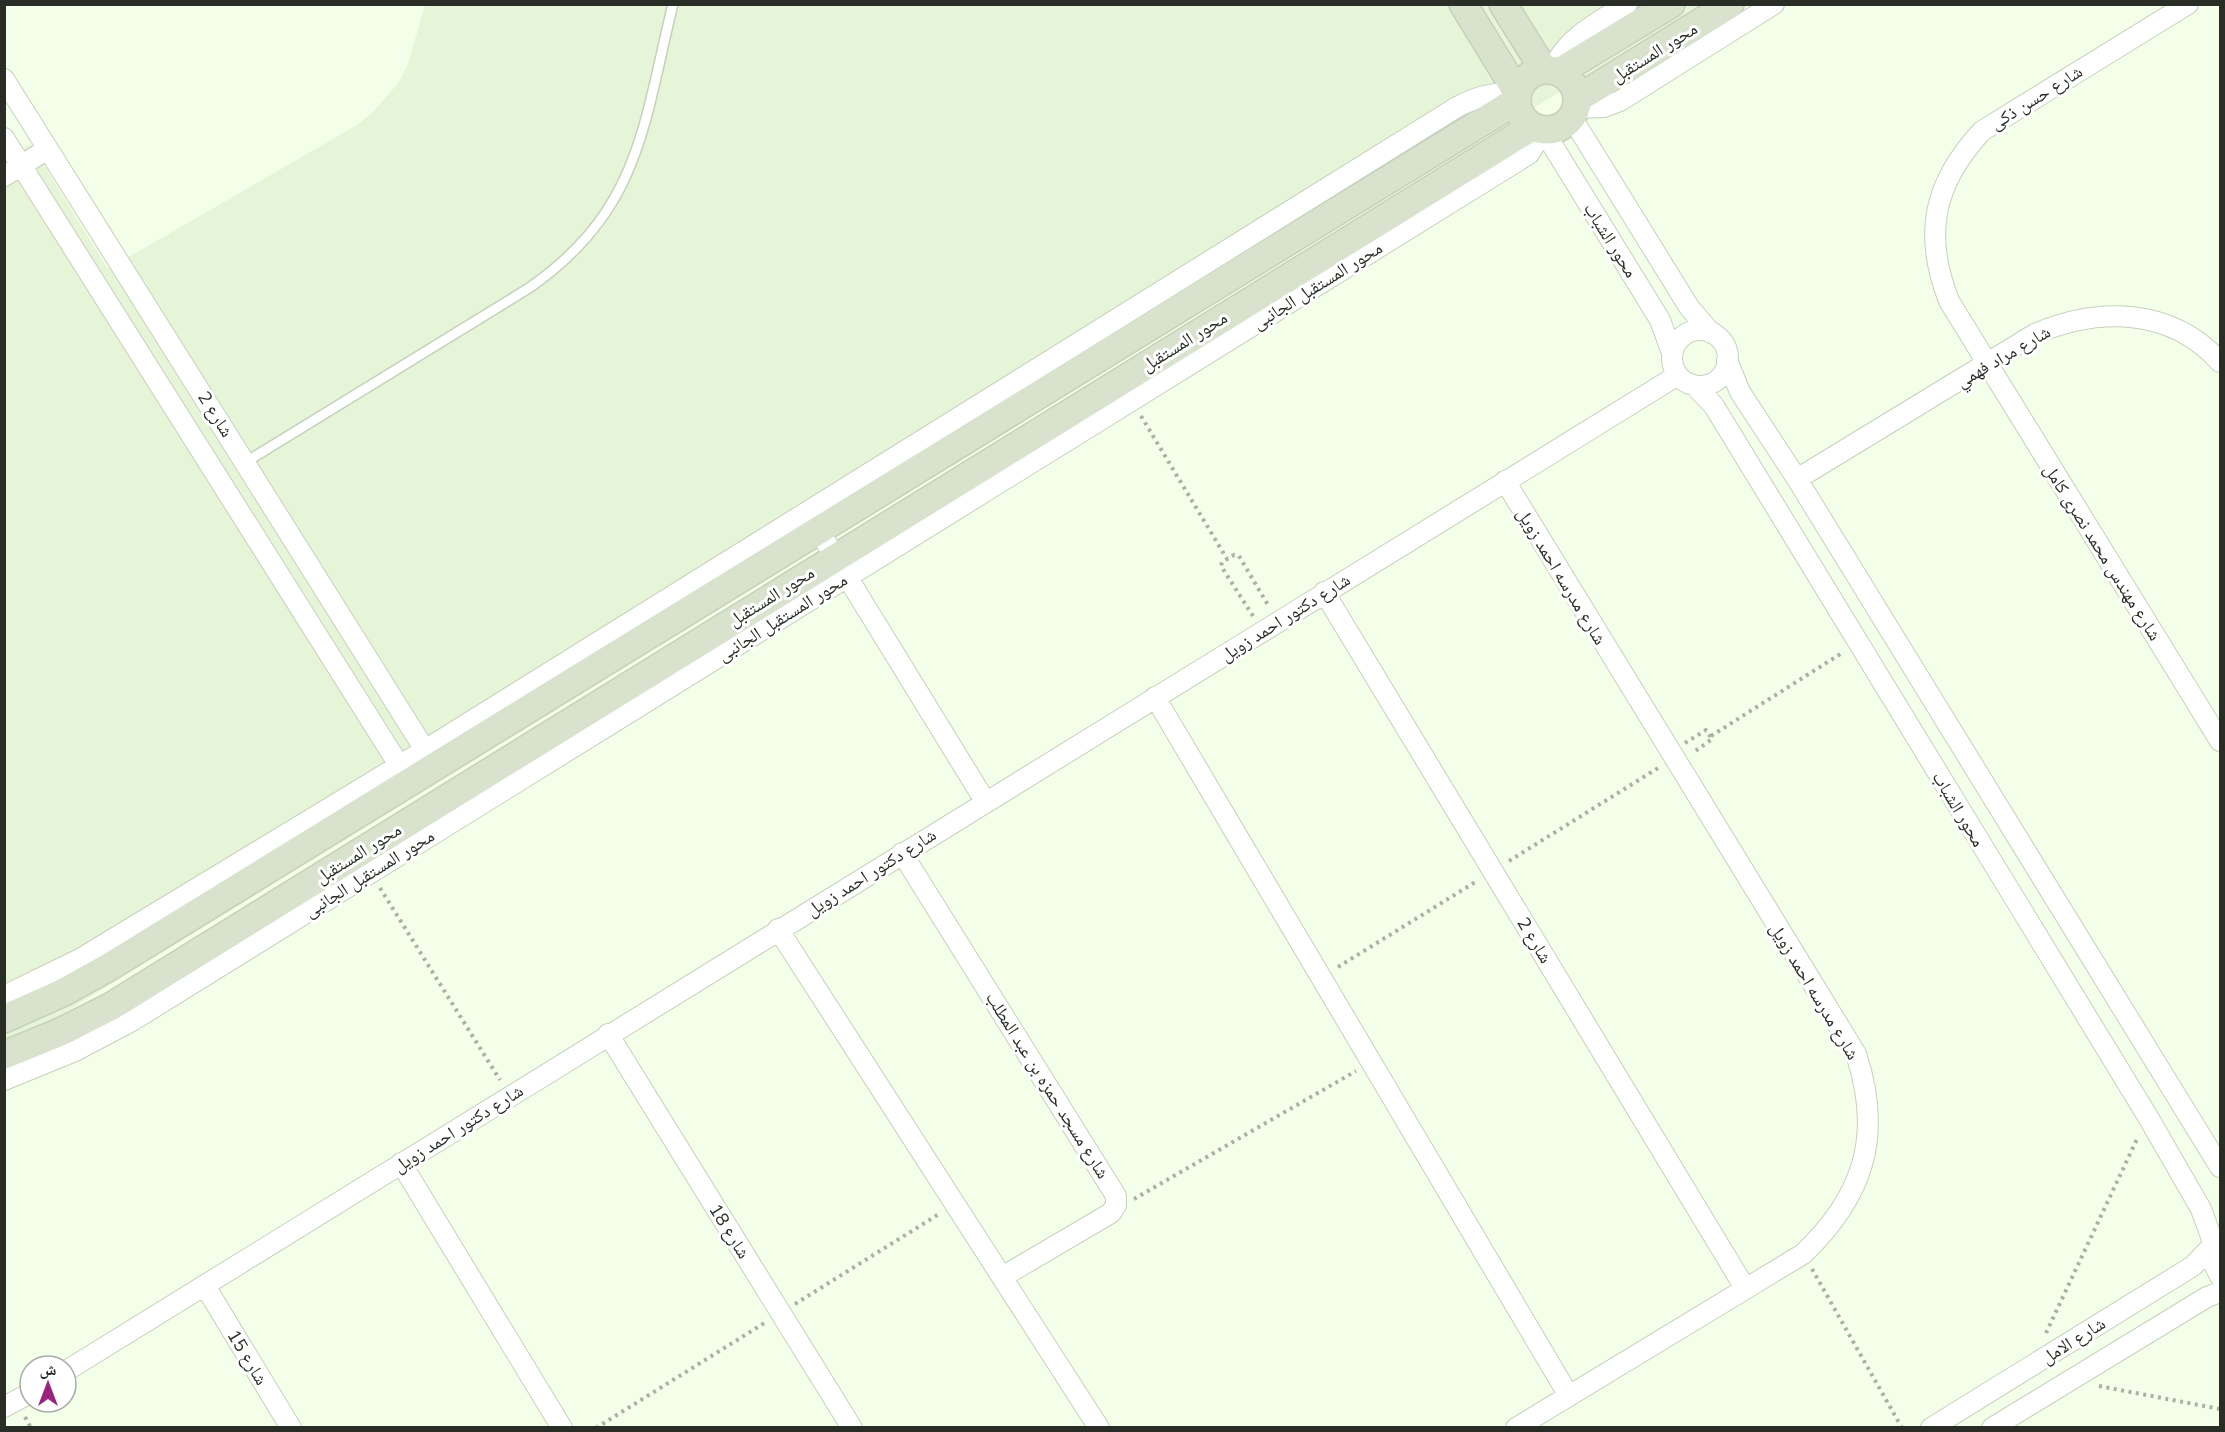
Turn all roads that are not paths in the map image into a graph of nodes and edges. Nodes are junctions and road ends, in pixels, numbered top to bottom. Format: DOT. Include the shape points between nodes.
graph roads {
  1 [pos="673,4"];
  2 [pos="1463,4"];
  3 [pos="1503,4"];
  4 [pos="1627,4"];
  5 [pos="1671,4"];
  6 [pos="1730,4"];
  7 [pos="1774,4"];
  8 [pos="2188,4"];
  9 [pos="1551,71"];
  10 [pos="4,79"];
  11 [pos="1517,96"];
  12 [pos="1575,108"];
  13 [pos="1538,129"];
  14 [pos="4,138"];
  15 [pos="48,148"];
  16 [pos="22,166"];
  17 [pos="4,176"];
  18 [pos="1711,333"];
  19 [pos="1672,353"];
  20 [pos="1727,360"];
  21 [pos="2220,362"];
  22 [pos="1986,364"];
  23 [pos="1686,380"];
  24 [pos="246,462"];
  25 [pos="219,478"];
  26 [pos="1797,479"];
  27 [pos="1505,482"];
  28 [pos="819,531"];
  29 [pos="841,566"];
  30 [pos="1324,592"];
  31 [pos="1155,697"];
  32 [pos="2220,741"];
  33 [pos="425,750"];
  34 [pos="399,765"];
  35 [pos="986,801"];
  36 [pos="902,853"];
  37 [pos="778,929"];
  38 [pos="4,996"];
  39 [pos="4,1020"];
  40 [pos="608,1034"];
  41 [pos="4,1055"];
  42 [pos="4,1080"];
  43 [pos="401,1163"];
  44 [pos="2220,1167"];
  45 [pos="2214,1238"];
  46 [pos="2220,1276"];
  47 [pos="1002,1277"];
  48 [pos="205,1286"];
  49 [pos="1745,1288"];
  50 [pos="2220,1292"];
  51 [pos="78,1364"];
  52 [pos="1569,1396"];
  53 [pos="18,1399"];
  54 [pos="4,1407"];
  55 [pos="291,1428"];
  56 [pos="562,1428"];
  57 [pos="852,1428"];
  58 [pos="1099,1428"];
  59 [pos="1516,1428"];
  60 [pos="1931,1428"];
  61 [pos="1992,1428"];
  1 -- 24 [label="lane" via="634,161 608,211 581,246 528,288"];
  2 -- 11 [label="street"];
  3 -- 9 [label="street"];
  4 -- 9 [label="street" via="1571,39"];
  5 -- 9 [label="street, محور المستقبل"];
  6 -- 12 [label="street, محور المستقبل"];
  7 -- 12 [label="street" via="1620,101"];
  8 -- 22 [label="street, شارع حسن ذكى" via="2004,116 1976,138 1949,173 1934,224 1934,250 1949,302"];
  9 -- 11 [label="street" via="1527,77"];
  9 -- 12 [label="street" via="1573,86"];
  10 -- 15 [label="street, شارع 2"];
  11 -- 13 [label="street" via="1521,116"];
  11 -- 28 [label="street, محور المستقبل"];
  11 -- 33 [label="street" via="1496,92 1457,106"];
  12 -- 13 [label="street" via="1556,129"];
  12 -- 18 [label="street, محور الشباب" via="1689,307"];
  13 -- 19 [label="street, محور الشباب" via="1660,320"];
  13 -- 29 [label="street, محور المستقبل"];
  13 -- 29 [label="street, محور المستقبل الجانبى" via="1536,143 1528,154 1131,400"];
  14 -- 16 [label="street, شارع 2"];
  15 -- 16 [label="street"];
  15 -- 24 [label="street, شارع 2"];
  16 -- 17 [label="street"];
  16 -- 25 [label="street, شارع 2"];
  18 -- 19 [label="street" via="1697,331 1684,336"];
  18 -- 20 [label="street" via="1722,341"];
  19 -- 23 [label="street" via="1672,361"];
  20 -- 23 [label="street" via="1719,378 1707,385"];
  20 -- 26 [label="street, محور الشباب" via="1740,392"];
  21 -- 22 [label="street, شارع مراد فهمي" via="2194,339 2169,327 2143,318 2115,315 2087,316 2061,323"];
  22 -- 26 [label="street, شارع مراد فهمي"];
  22 -- 32 [label="street, شارع مهندس محمد نصرى كامل"];
  23 -- 27 [label="street, شارع دكتور احمد زويل"];
  23 -- 45 [label="street, محور الشباب" via="1714,406 2148,1117"];
  24 -- 25 [label="street"];
  24 -- 33 [label="street, شارع 2"];
  25 -- 34 [label="street, شارع 2"];
  26 -- 44 [label="street, محور الشباب"];
  27 -- 30 [label="street, شارع دكتور احمد زويل"];
  27 -- 49 [label="street, شارع مدرسه احمد زويل" via="1856,1054 1865,1080 1869,1134 1855,1187 1832,1225 1803,1254"];
  28 -- 29 [label="street"];
  28 -- 39 [label="street, محور المستقبل" via="109,967"];
  29 -- 35 [label="street"];
  29 -- 41 [label="street, محور المستقبل" via="110,1007"];
  29 -- 42 [label="street, محور المستقبل الجانبى" via="370,872 132,1021 75,1051"];
  30 -- 31 [label="street, شارع دكتور احمد زويل"];
  30 -- 49 [label="street, شارع 2"];
  31 -- 35 [label="street, شارع دكتور احمد زويل"];
  31 -- 52 [label="street"];
  33 -- 34 [label="street"];
  34 -- 38 [label="street" via="80,959"];
  35 -- 36 [label="street, شارع دكتور احمد زويل"];
  36 -- 37 [label="street, شارع دكتور احمد زويل"];
  36 -- 47 [label="street, شارع مسجد حمزه بن عبد المطلب" via="1113,1187 1116,1201 1111,1213"];
  37 -- 40 [label="street, شارع دكتور احمد زويل"];
  37 -- 47 [label="street"];
  40 -- 43 [label="street, شارع دكتور احمد زويل"];
  40 -- 57 [label="street, شارع 18"];
  43 -- 48 [label="street, شارع دكتور احمد زويل"];
  43 -- 56 [label="street"];
  45 -- 46 [label="street, محور الشباب" via="2214,1266"];
  45 -- 60 [label="street, شارع الامل" via="2193,1266"];
  47 -- 58 [label="street"];
  48 -- 51 [label="street, شارع دكتور احمد زويل"];
  48 -- 55 [label="street, شارع 15"];
  49 -- 52 [label="street, شارع مدرسه احمد زويل"];
  50 -- 61 [label="street, شارع الامل"];
  52 -- 59 [label="street, شارع مدرسه احمد زويل"];
  53 -- 54 [label="street"];
}
